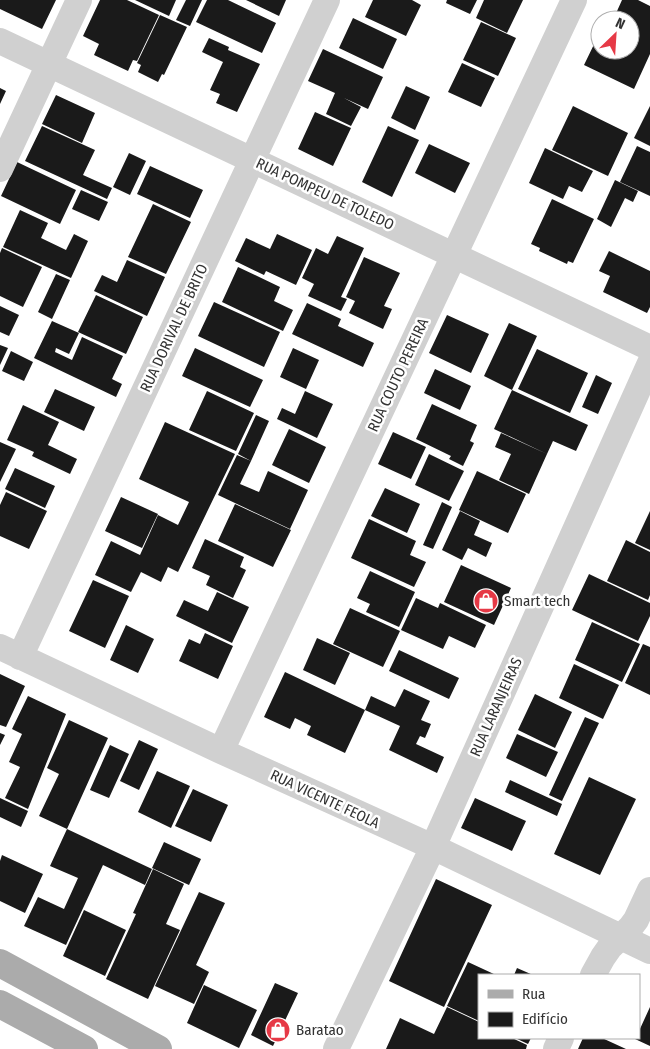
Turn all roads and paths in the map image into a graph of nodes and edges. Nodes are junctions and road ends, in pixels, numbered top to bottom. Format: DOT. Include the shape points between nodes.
graph roads {
  1 [pos="79,0"];
  2 [pos="327,0"];
  3 [pos="574,0"];
  4 [pos="0,41"];
  5 [pos="49,64"];
  6 [pos="252,160"];
  7 [pos="0,169"];
  8 [pos="454,255"];
  9 [pos="650,348"];
  10 [pos="650,363"];
  11 [pos="10,652"];
  12 [pos="221,751"];
  13 [pos="433,847"];
  14 [pos="650,890"];
  15 [pos="620,937"];
  16 [pos="650,951"];
  17 [pos="0,963"];
  18 [pos="594,974"];
  19 [pos="0,1004"];
  20 [pos="84,1049"];
  21 [pos="158,1049"];
  22 [pos="336,1049"];
  1 -- 5 [label="street"];
  2 -- 6 [label="street, RUA DORIVAL DE BRITO"];
  3 -- 8 [label="street, RUA COUTO PEREIRA"];
  4 -- 5 [label="street, RUA POMPEU DE TOLEDO"];
  5 -- 6 [label="street, RUA POMPEU DE TOLEDO"];
  5 -- 7 [label="street"];
  6 -- 8 [label="street, RUA POMPEU DE TOLEDO"];
  6 -- 11 [label="street, RUA DORIVAL DE BRITO"];
  8 -- 9 [label="street, RUA POMPEU DE TOLEDO"];
  8 -- 12 [label="street, RUA COUTO PEREIRA"];
  10 -- 13 [label="street, RUA LARANJEIRAS"];
  11 -- 12 [label="street, RUA VICENTE FEOLA"];
  12 -- 13 [label="street, RUA VICENTE FEOLA"];
  13 -- 15 [label="street, RUA VICENTE FEOLA"];
  13 -- 22 [label="street, RUA LARANJEIRAS"];
  14 -- 15 [label="street" via="636,920"];
  15 -- 16 [label="street, RUA VICENTE FEOLA"];
  15 -- 18 [label="street" via="603,957"];
  17 -- 21 [label="main road"];
  19 -- 20 [label="main road"];
}
